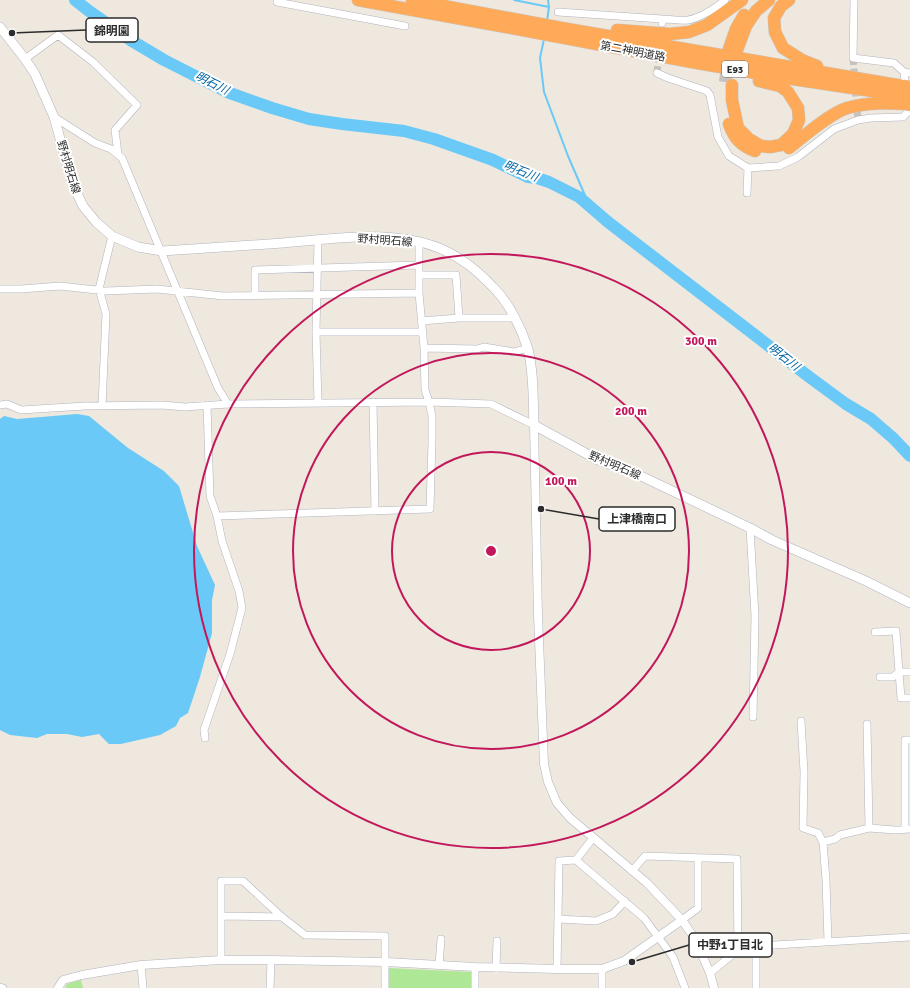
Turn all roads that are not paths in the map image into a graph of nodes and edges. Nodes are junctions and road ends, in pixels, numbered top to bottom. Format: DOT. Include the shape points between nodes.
graph roads {
  1 [pos="358,0"];
  2 [pos="412,0"];
  3 [pos="725,0"];
  4 [pos="742,0"];
  5 [pos="758,0"];
  6 [pos="769,0"];
  7 [pos="789,0"];
  8 [pos="854,0"];
  9 [pos="277,2"];
  10 [pos="558,12"];
  11 [pos="506,22"];
  12 [pos="405,26"];
  13 [pos="0,27"];
  14 [pos="567,30"];
  15 [pos="26,59"];
  16 [pos="697,63"];
  17 [pos="657,72"];
  18 [pos="907,72"];
  19 [pos="833,74"];
  20 [pos="907,96"];
  21 [pos="54,116"];
  22 [pos="118,154"];
  23 [pos="748,168"];
  24 [pos="747,193"];
  25 [pos="112,236"];
  26 [pos="318,240"];
  27 [pos="419,242"];
  28 [pos="162,251"];
  29 [pos="419,265"];
  30 [pos="318,268"];
  31 [pos="419,275"];
  32 [pos="0,289"];
  33 [pos="99,290"];
  34 [pos="178,291"];
  35 [pos="419,293"];
  36 [pos="317,295"];
  37 [pos="255,296"];
  38 [pos="459,318"];
  39 [pos="516,318"];
  40 [pos="422,321"];
  41 [pos="316,332"];
  42 [pos="422,332"];
  43 [pos="424,348"];
  44 [pos="528,348"];
  45 [pos="373,402"];
  46 [pos="429,402"];
  47 [pos="318,403"];
  48 [pos="228,404"];
  49 [pos="0,405"];
  50 [pos="207,405"];
  51 [pos="102,406"];
  52 [pos="534,425"];
  53 [pos="375,511"];
  54 [pos="217,516"];
  55 [pos="750,528"];
  56 [pos="910,603"];
  57 [pos="875,632"];
  58 [pos="899,672"];
  59 [pos="910,672"];
  60 [pos="880,677"];
  61 [pos="910,698"];
  62 [pos="753,717"];
  63 [pos="801,721"];
  64 [pos="867,724"];
  65 [pos="205,738"];
  66 [pos="910,740"];
  67 [pos="869,828"];
  68 [pos="908,829"];
  69 [pos="593,838"];
  70 [pos="822,842"];
  71 [pos="698,858"];
  72 [pos="576,860"];
  73 [pos="632,871"];
  74 [pos="625,901"];
  75 [pos="221,916"];
  76 [pos="282,917"];
  77 [pos="558,920"];
  78 [pos="682,920"];
  79 [pos="658,937"];
  80 [pos="910,937"];
  81 [pos="441,939"];
  82 [pos="497,941"];
  83 [pos="828,942"];
  84 [pos="756,946"];
  85 [pos="738,950"];
  86 [pos="221,960"];
  87 [pos="271,960"];
  88 [pos="386,962"];
  89 [pos="141,965"];
  90 [pos="438,965"];
  91 [pos="475,967"];
  92 [pos="496,968"];
  93 [pos="557,969"];
  94 [pos="602,969"];
  95 [pos="710,973"];
  96 [pos="58,988"];
  97 [pos="143,988"];
  98 [pos="270,988"];
  99 [pos="385,988"];
  100 [pos="475,988"];
  101 [pos="602,988"];
  102 [pos="685,988"];
  103 [pos="714,988"];
  104 [pos="756,988"];
  1 -- 11 [label="highway, 第二神明道路 / E93"];
  2 -- 11 [label="highway, 第二神明道路 / E93"];
  3 -- 10 [label="street" via="706,13 688,20 662,21"];
  4 -- 14 [label="highway" via="707,25 689,32 670,34 594,26"];
  5 -- 6 [label="highway" via="746,12 736,29 733,49 756,11"];
  7 -- 19 [label="highway" via="781,6 774,18 774,32 784,48 802,60 823,67"];
  8 -- 18 [label="street" via="853,58 894,63"];
  9 -- 12 [label="street"];
  11 -- 14 [label="highway, 第二神明道路 / E93"];
  11 -- 14 [label="highway, 第二神明道路 / E93" via="522,20"];
  13 -- 15 [label="main road, 野村明石線"];
  14 -- 16 [label="highway, 第二神明道路 / E93"];
  14 -- 19 [label="highway, 第二神明道路 / E93"];
  15 -- 21 [label="main road, 野村明石線"];
  15 -- 22 [label="street" via="58,35 93,62 137,105 115,130"];
  16 -- 20 [label="highway, 第二神明道路 / E93"];
  16 -- 20 [label="highway" via="717,72 780,86 788,92 798,108 799,120 793,134 781,145 761,146 738,128 729,84 727,114 733,134 748,148 768,154 789,148 846,108 882,103"];
  17 -- 23 [label="street" via="710,95 718,137 729,156"];
  18 -- 23 [label="street" via="909,111 903,117 858,120 834,130 798,157 778,166"];
  19 -- 20 [label="highway, 第二神明道路 / E93"];
  21 -- 22 [label="street" via="95,143"];
  21 -- 25 [label="main road, 野村明石線" via="79,199 96,222"];
  22 -- 28 [label="street"];
  23 -- 24 [label="street"];
  25 -- 28 [label="main road, 野村明石線" via="138,247"];
  25 -- 33 [label="street"];
  26 -- 27 [label="main road, 野村明石線" via="365,237"];
  26 -- 28 [label="main road, 野村明石線"];
  26 -- 30 [label="street"];
  27 -- 29 [label="street"];
  27 -- 39 [label="main road, 野村明石線" via="439,248 473,268 498,292"];
  28 -- 34 [label="street"];
  29 -- 30 [label="street"];
  29 -- 31 [label="street"];
  30 -- 36 [label="street"];
  30 -- 37 [label="street" via="255,270"];
  31 -- 35 [label="street"];
  31 -- 38 [label="street" via="456,275"];
  32 -- 33 [label="street" via="60,286"];
  33 -- 34 [label="street"];
  33 -- 51 [label="street" via="106,314"];
  34 -- 37 [label="street" via="224,296"];
  34 -- 48 [label="street" via="218,388"];
  35 -- 36 [label="street"];
  35 -- 40 [label="street"];
  36 -- 37 [label="street"];
  36 -- 41 [label="street"];
  38 -- 39 [label="street"];
  38 -- 40 [label="street"];
  39 -- 44 [label="main road, 野村明石線"];
  40 -- 42 [label="street"];
  41 -- 42 [label="street"];
  41 -- 47 [label="street"];
  42 -- 43 [label="street"];
  43 -- 44 [label="street" via="484,347 514,352"];
  43 -- 46 [label="street" via="425,390"];
  44 -- 52 [label="main road, 野村明石線" via="533,377"];
  45 -- 46 [label="street"];
  45 -- 47 [label="street"];
  45 -- 53 [label="street"];
  46 -- 52 [label="street" via="491,404"];
  46 -- 53 [label="street" via="432,416 430,509"];
  47 -- 48 [label="street"];
  48 -- 50 [label="street"];
  49 -- 51 [label="street" via="7,404 21,410"];
  50 -- 51 [label="street"];
  50 -- 54 [label="street" via="210,496"];
  52 -- 55 [label="main road, 野村明石線" via="598,460 641,476"];
  52 -- 69 [label="street" via="544,764 557,803"];
  53 -- 54 [label="street"];
  54 -- 65 [label="street" via="242,608 230,654 204,730"];
  55 -- 56 [label="main road, 野村明石線"];
  55 -- 62 [label="street" via="756,616"];
  57 -- 58 [label="street" via="896,630"];
  58 -- 59 [label="street"];
  58 -- 60 [label="street" via="893,677"];
  58 -- 61 [label="street" via="901,698"];
  63 -- 70 [label="street" via="804,772 803,828 818,833"];
  64 -- 67 [label="street"];
  66 -- 68 [label="street" via="904,740"];
  67 -- 68 [label="street"];
  67 -- 70 [label="street"];
  69 -- 72 [label="street"];
  69 -- 73 [label="street"];
  70 -- 83 [label="street"];
  71 -- 73 [label="street" via="645,856"];
  71 -- 78 [label="street" via="698,908"];
  71 -- 85 [label="street" via="737,859"];
  72 -- 74 [label="street"];
  72 -- 77 [label="street" via="559,862"];
  73 -- 78 [label="street"];
  74 -- 77 [label="street" via="613,914 596,921"];
  74 -- 79 [label="street" via="644,918"];
  75 -- 76 [label="street"];
  75 -- 76 [label="street" via="222,882 243,881"];
  75 -- 86 [label="street"];
  76 -- 88 [label="street" via="305,935 385,936"];
  77 -- 93 [label="street"];
  78 -- 79 [label="street"];
  78 -- 95 [label="street" via="695,939"];
  79 -- 94 [label="street" via="624,961"];
  79 -- 102 [label="street" via="673,957"];
  80 -- 83 [label="street"];
  81 -- 90 [label="street"];
  82 -- 92 [label="street"];
  83 -- 84 [label="street"];
  84 -- 85 [label="street"];
  84 -- 104 [label="street"];
  85 -- 95 [label="street"];
  86 -- 87 [label="street"];
  86 -- 89 [label="street"];
  87 -- 88 [label="street"];
  87 -- 98 [label="street"];
  88 -- 90 [label="street"];
  88 -- 99 [label="street"];
  89 -- 96 [label="street" via="63,980"];
  89 -- 97 [label="street"];
  90 -- 91 [label="street"];
  91 -- 92 [label="street"];
  91 -- 100 [label="street"];
  92 -- 93 [label="street"];
  93 -- 94 [label="street"];
  94 -- 101 [label="street"];
  95 -- 103 [label="street"];
}
